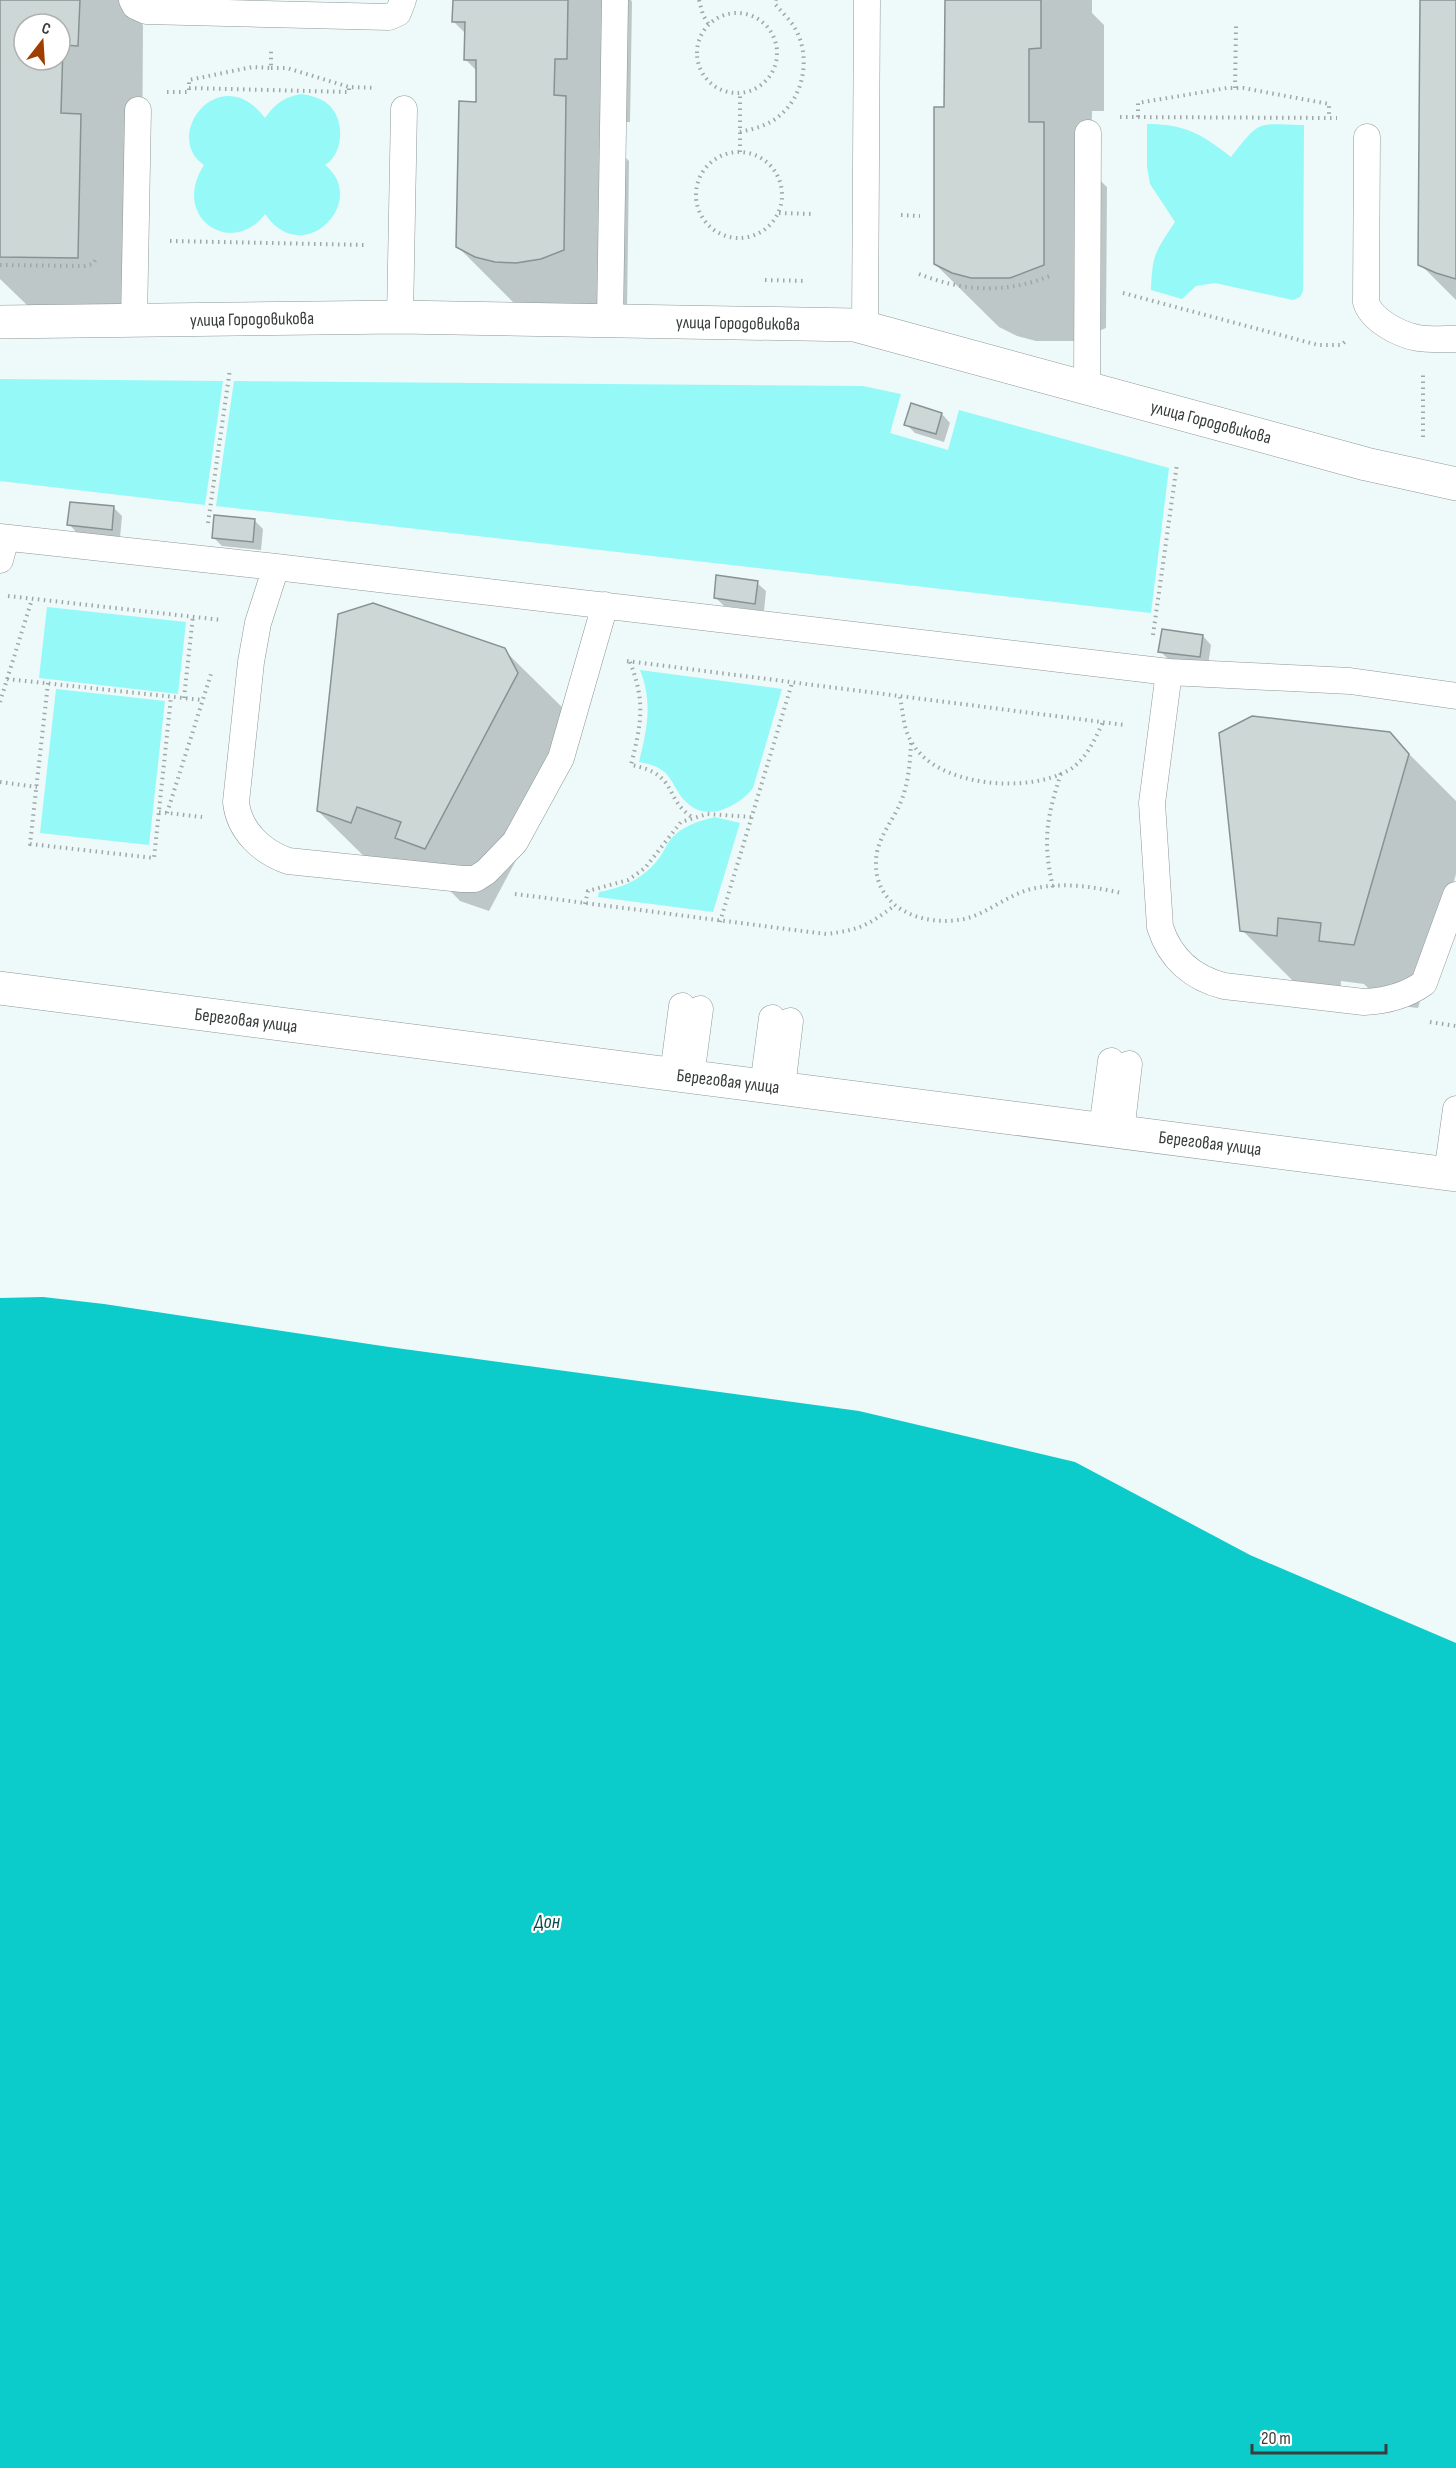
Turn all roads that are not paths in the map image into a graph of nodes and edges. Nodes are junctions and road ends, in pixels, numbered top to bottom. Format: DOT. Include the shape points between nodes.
graph roads {
  1 [pos="132,0"];
  2 [pos="403,0"];
  3 [pos="615,0"];
  4 [pos="867,0"];
  5 [pos="404,109"];
  6 [pos="138,110"];
  7 [pos="1088,133"];
  8 [pos="1367,137"];
  9 [pos="400,317"];
  10 [pos="134,321"];
  11 [pos="610,321"];
  12 [pos="0,322"];
  13 [pos="865,327"];
  14 [pos="1456,339"];
  15 [pos="1087,388"];
  16 [pos="1456,484"];
  17 [pos="2,545"];
  18 [pos="276,567"];
  19 [pos="605,605"];
  20 [pos="1169,672"];
  21 [pos="1456,696"];
  22 [pos="1456,895"];
  23 [pos="0,988"];
  24 [pos="691,1007"];
  25 [pos="781,1019"];
  26 [pos="1120,1063"];
  27 [pos="682,1076"];
  28 [pos="772,1087"];
  29 [pos="1456,1109"];
  30 [pos="1112,1131"];
  31 [pos="1452,1174"];
  1 -- 2 [label="lane" via="146,11 389,17 398,13"];
  3 -- 11 [label="lane"];
  4 -- 13 [label="lane"];
  5 -- 9 [label="lane"];
  6 -- 10 [label="lane"];
  7 -- 15 [label="lane"];
  8 -- 14 [label="lane" via="1368,310 1409,336"];
  9 -- 10 [label="street, улица Городовикова"];
  9 -- 11 [label="street, улица Городовикова"];
  10 -- 12 [label="street, улица Городовикова"];
  11 -- 13 [label="street, улица Городовикова"];
  13 -- 15 [label="street, улица Городовикова"];
  15 -- 16 [label="street, улица Городовикова"];
  17 -- 18 [label="lane"];
  18 -- 19 [label="lane"];
  18 -- 19 [label="lane" via="258,623 251,662 236,802 237,814 260,846 288,861 462,879 476,879 486,872 515,842 561,758"];
  19 -- 20 [label="lane"];
  20 -- 21 [label="lane" via="1350,681"];
  20 -- 22 [label="lane" via="1152,803 1160,927 1176,958 1193,973 1224,986 1372,1002 1394,998 1424,983"];
  23 -- 27 [label="street, Береговая улица"];
  24 -- 27 [label="lane"];
  25 -- 28 [label="lane"];
  26 -- 30 [label="lane"];
  27 -- 28 [label="street, Береговая улица"];
  28 -- 30 [label="street, Береговая улица"];
  29 -- 31 [label="lane"];
  30 -- 31 [label="street, Береговая улица"];
}
